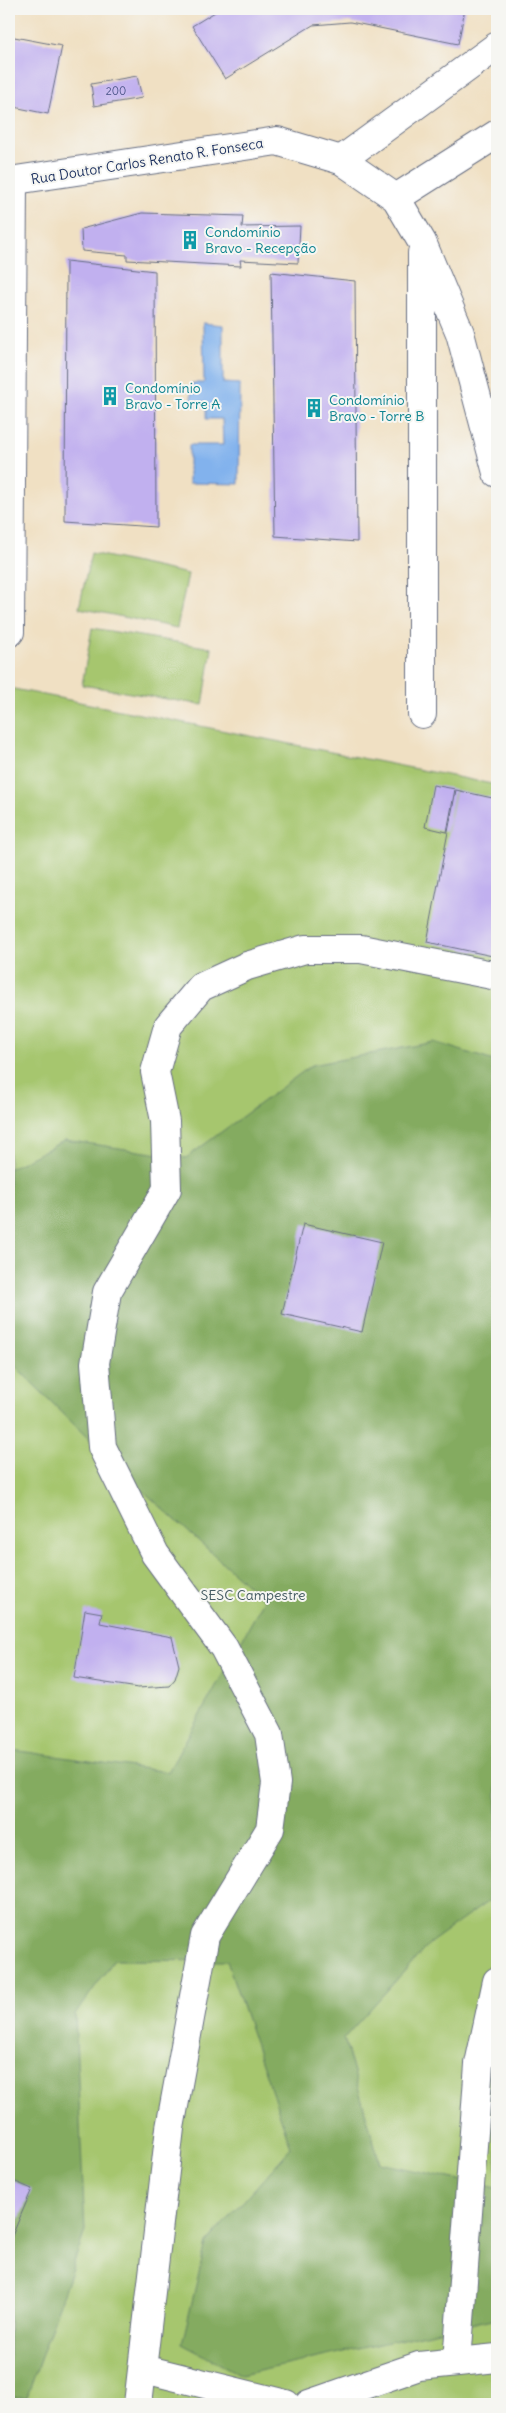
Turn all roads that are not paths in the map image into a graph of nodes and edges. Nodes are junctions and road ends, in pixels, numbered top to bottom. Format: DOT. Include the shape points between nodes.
graph roads {
  1 [pos="497,46"];
  2 [pos="497,134"];
  3 [pos="341,160"];
  4 [pos="11,181"];
  5 [pos="396,198"];
  6 [pos="422,242"];
  7 [pos="497,473"];
  8 [pos="10,632"];
  9 [pos="422,714"];
  10 [pos="497,976"];
  11 [pos="497,1981"];
  12 [pos="497,2358"];
  13 [pos="457,2362"];
  14 [pos="144,2368"];
  15 [pos="138,2404"];
  16 [pos="286,2404"];
  17 [pos="309,2404"];
  1 -- 3 [label="street"];
  2 -- 5 [label="street"];
  3 -- 4 [label="street, Rua Doutor Carlos Renato R. Fonseca" via="277,141"];
  3 -- 5 [label="street, Rua Doutor Carlos Renato R. Fonseca"];
  4 -- 8 [label="street"];
  5 -- 6 [label="street, Rua Doutor Carlos Renato R. Fonseca"];
  6 -- 7 [label="street, Rua Doutor Carlos Renato R. Fonseca" via="460,333"];
  6 -- 9 [label="street"];
  10 -- 14 [label="street" via="361,949 305,949 247,966 201,987 168,1026 155,1072 165,1121 167,1188 106,1292 95,1363 102,1447 155,1554 224,1648 256,1708 269,1734 276,1783 270,1829 205,1936 170,2128"];
  11 -- 13 [label="street" via="479,2064"];
  12 -- 13 [label="street"];
  13 -- 17 [label="street" via="420,2366"];
  14 -- 15 [label="street"];
  14 -- 16 [label="street"];
}
